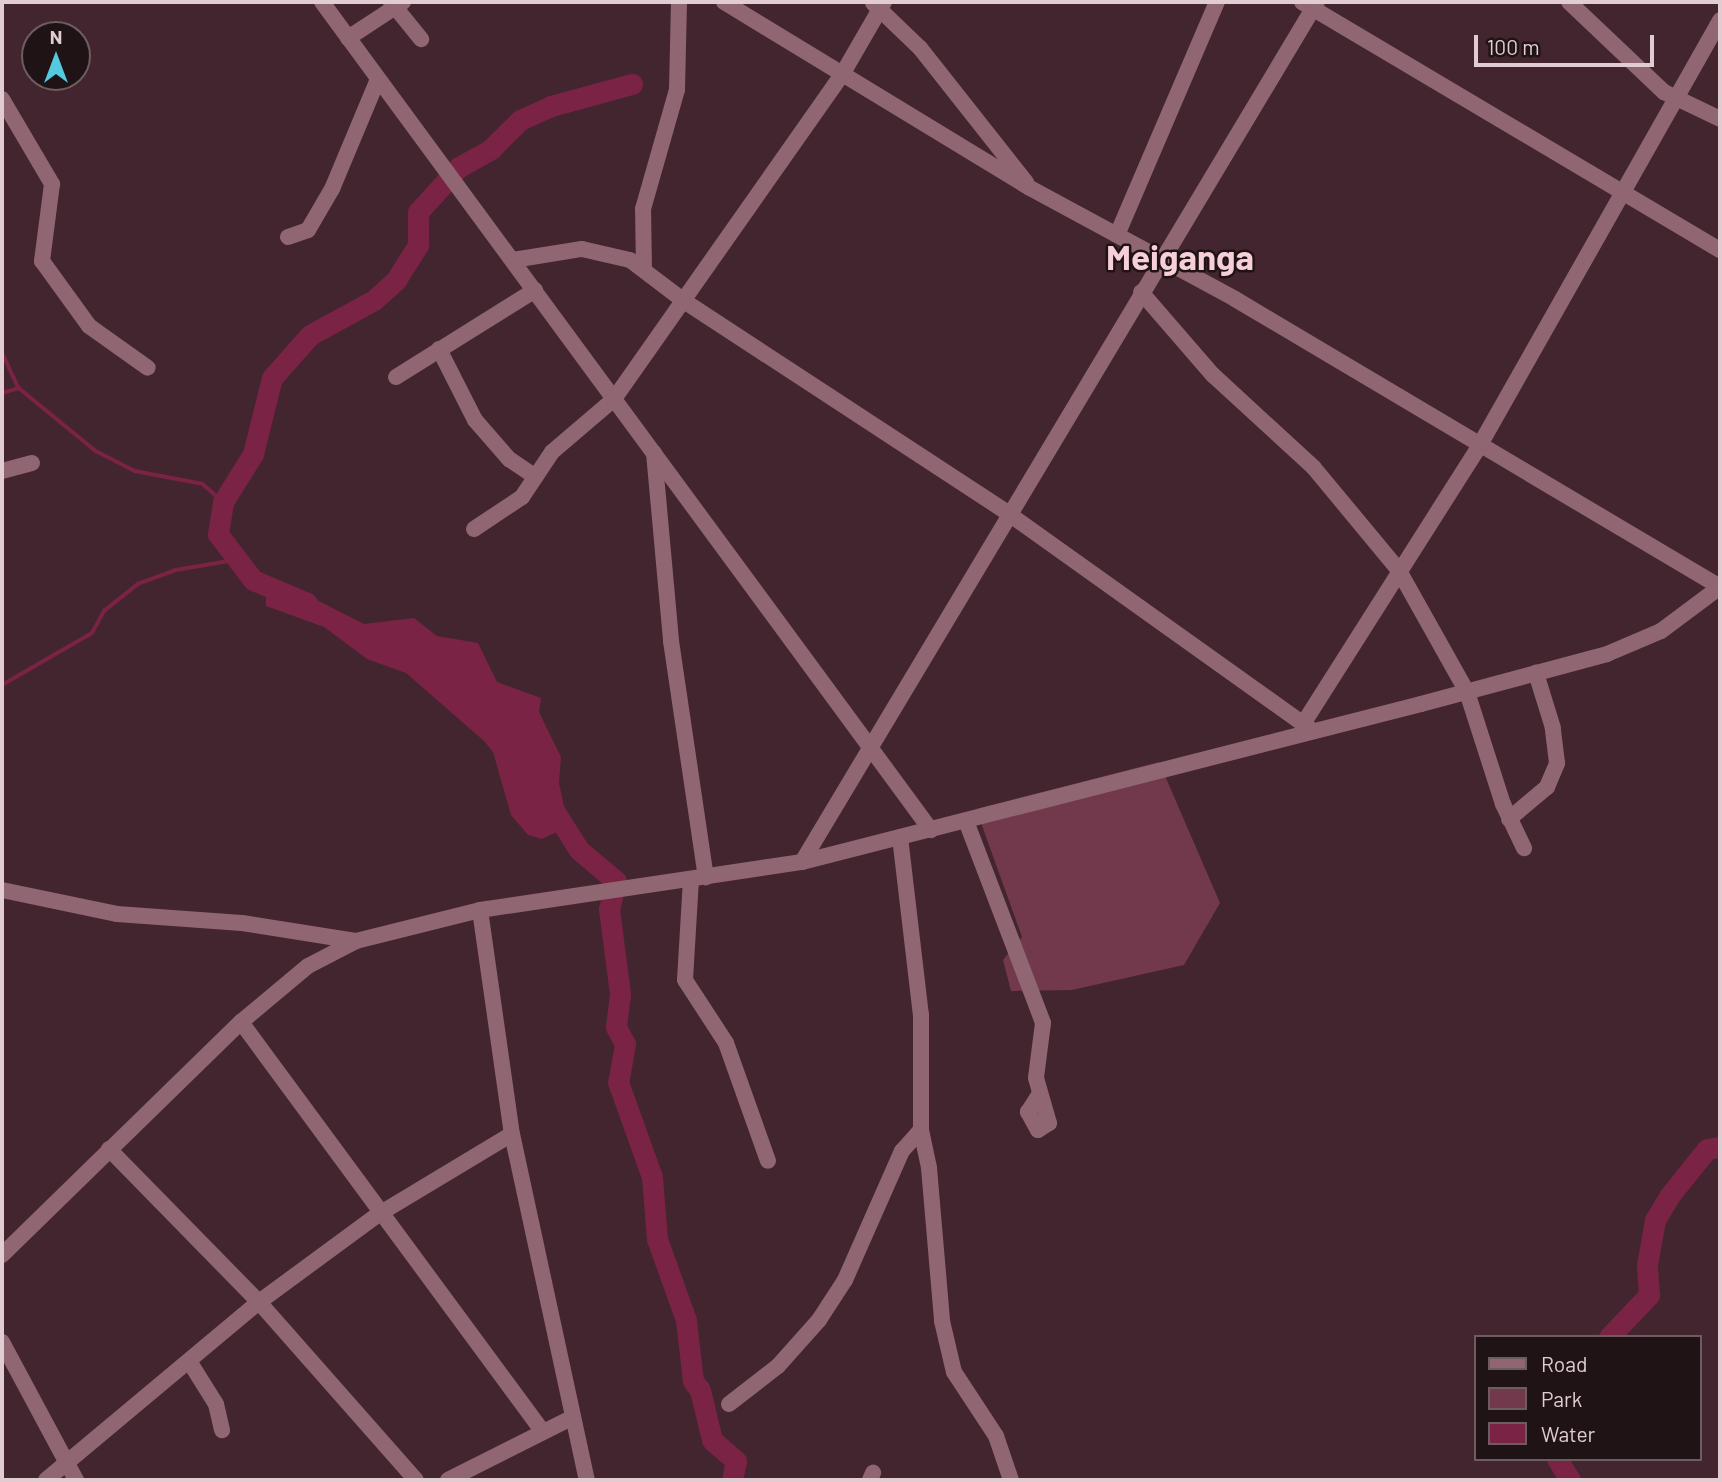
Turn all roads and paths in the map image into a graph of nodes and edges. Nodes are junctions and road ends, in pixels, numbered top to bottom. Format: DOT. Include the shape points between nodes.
graph roads {
  1 [pos="323,2"];
  2 [pos="679,2"];
  3 [pos="724,2"];
  4 [pos="1217,2"];
  5 [pos="1569,2"];
  6 [pos="396,4"];
  7 [pos="878,4"];
  8 [pos="1311,4"];
  9 [pos="1720,20"];
  10 [pos="348,38"];
  11 [pos="421,39"];
  12 [pos="843,73"];
  13 [pos="378,79"];
  14 [pos="2,99"];
  15 [pos="1678,101"];
  16 [pos="1720,119"];
  17 [pos="1030,188"];
  18 [pos="1624,194"];
  19 [pos="1117,235"];
  20 [pos="288,237"];
  21 [pos="1720,250"];
  22 [pos="1161,259"];
  23 [pos="513,260"];
  24 [pos="643,270"];
  25 [pos="535,290"];
  26 [pos="1141,292"];
  27 [pos="684,301"];
  28 [pos="439,349"];
  29 [pos="148,368"];
  30 [pos="396,377"];
  31 [pos="614,399"];
  32 [pos="1481,443"];
  33 [pos="654,453"];
  34 [pos="32,463"];
  35 [pos="2,471"];
  36 [pos="536,477"];
  37 [pos="1009,514"];
  38 [pos="474,529"];
  39 [pos="1398,569"];
  40 [pos="1720,587"];
  41 [pos="1536,673"];
  42 [pos="1467,692"];
  43 [pos="1308,727"];
  44 [pos="869,741"];
  45 [pos="1510,819"];
  46 [pos="966,821"];
  47 [pos="931,830"];
  48 [pos="900,837"];
  49 [pos="1524,848"];
  50 [pos="802,862"];
  51 [pos="698,878"];
  52 [pos="2,890"];
  53 [pos="480,910"];
  54 [pos="356,940"];
  55 [pos="241,1022"];
  56 [pos="1039,1095"];
  57 [pos="921,1130"];
  58 [pos="512,1134"];
  59 [pos="109,1149"];
  60 [pos="768,1161"];
  61 [pos="379,1214"];
  62 [pos="2,1255"];
  63 [pos="259,1302"];
  64 [pos="2,1342"];
  65 [pos="189,1361"];
  66 [pos="729,1404"];
  67 [pos="573,1417"];
  68 [pos="222,1430"];
  69 [pos="543,1433"];
  70 [pos="67,1465"];
  71 [pos="46,1480"];
  72 [pos="76,1480"];
  73 [pos="416,1480"];
  74 [pos="448,1480"];
  75 [pos="587,1480"];
  76 [pos="1011,1480"];
  1 -- 10 [label="street"];
  2 -- 24 [label="street" via="677,90 643,209"];
  3 -- 12 [label="street"];
  4 -- 19 [label="street"];
  5 -- 15 [label="street"];
  6 -- 10 [label="street"];
  6 -- 11 [label="street"];
  7 -- 12 [label="street"];
  7 -- 17 [label="street" via="945,77"];
  8 -- 18 [label="street"];
  8 -- 22 [label="street"];
  9 -- 15 [label="street"];
  10 -- 13 [label="street"];
  12 -- 17 [label="street"];
  12 -- 27 [label="street"];
  13 -- 20 [label="street" via="331,189 308,230"];
  13 -- 23 [label="street"];
  14 -- 29 [label="street" via="52,184 42,261 89,326"];
  15 -- 16 [label="street"];
  15 -- 18 [label="street"];
  17 -- 19 [label="street"];
  18 -- 21 [label="street"];
  18 -- 32 [label="street"];
  19 -- 22 [label="street"];
  22 -- 26 [label="street"];
  22 -- 32 [label="street"];
  23 -- 24 [label="street" via="582,249 630,260"];
  23 -- 25 [label="street"];
  24 -- 27 [label="street"];
  25 -- 28 [label="street"];
  25 -- 31 [label="street"];
  26 -- 37 [label="street"];
  26 -- 39 [label="street" via="1213,375 1314,468"];
  27 -- 31 [label="street"];
  27 -- 37 [label="street"];
  28 -- 30 [label="street"];
  28 -- 36 [label="street" via="475,420 509,459"];
  31 -- 33 [label="street"];
  31 -- 36 [label="street" via="552,452"];
  32 -- 39 [label="street"];
  32 -- 40 [label="street"];
  33 -- 44 [label="street"];
  33 -- 51 [label="street"];
  34 -- 35 [label="street"];
  36 -- 38 [label="street" via="513,506"];
  37 -- 43 [label="street"];
  37 -- 44 [label="street"];
  39 -- 42 [label="street"];
  39 -- 43 [label="street"];
  40 -- 41 [label="street" via="1661,631 1607,654"];
  41 -- 42 [label="street"];
  41 -- 45 [label="street" via="1553,728 1557,763 1547,787"];
  42 -- 43 [label="street"];
  42 -- 45 [label="street"];
  43 -- 46 [label="street"];
  44 -- 47 [label="street"];
  44 -- 50 [label="street"];
  45 -- 49 [label="street"];
  46 -- 47 [label="street"];
  46 -- 56 [label="street" via="1043,1023 1036,1078"];
  47 -- 48 [label="street"];
  48 -- 50 [label="street"];
  48 -- 57 [label="street" via="921,1015"];
  50 -- 51 [label="street"];
  51 -- 53 [label="street"];
  51 -- 60 [label="street" via="685,980 731,1053"];
  52 -- 54 [label="street" via="117,914 210,920"];
  53 -- 54 [label="street"];
  53 -- 58 [label="street"];
  54 -- 55 [label="street" via="308,966"];
  55 -- 59 [label="street"];
  55 -- 61 [label="street"];
  57 -- 66 [label="street" via="902,1152 845,1280 819,1320 778,1366"];
  57 -- 76 [label="street" via="950,1360 996,1436"];
  58 -- 61 [label="street"];
  58 -- 67 [label="street"];
  59 -- 62 [label="street"];
  59 -- 63 [label="street"];
  61 -- 63 [label="street"];
  61 -- 69 [label="street"];
  63 -- 65 [label="street"];
  63 -- 73 [label="street"];
  64 -- 70 [label="street"];
  65 -- 68 [label="street" via="216,1404"];
  65 -- 70 [label="street"];
  67 -- 69 [label="street"];
  67 -- 75 [label="street"];
  69 -- 74 [label="street"];
  70 -- 71 [label="street"];
  70 -- 72 [label="street"];
}
